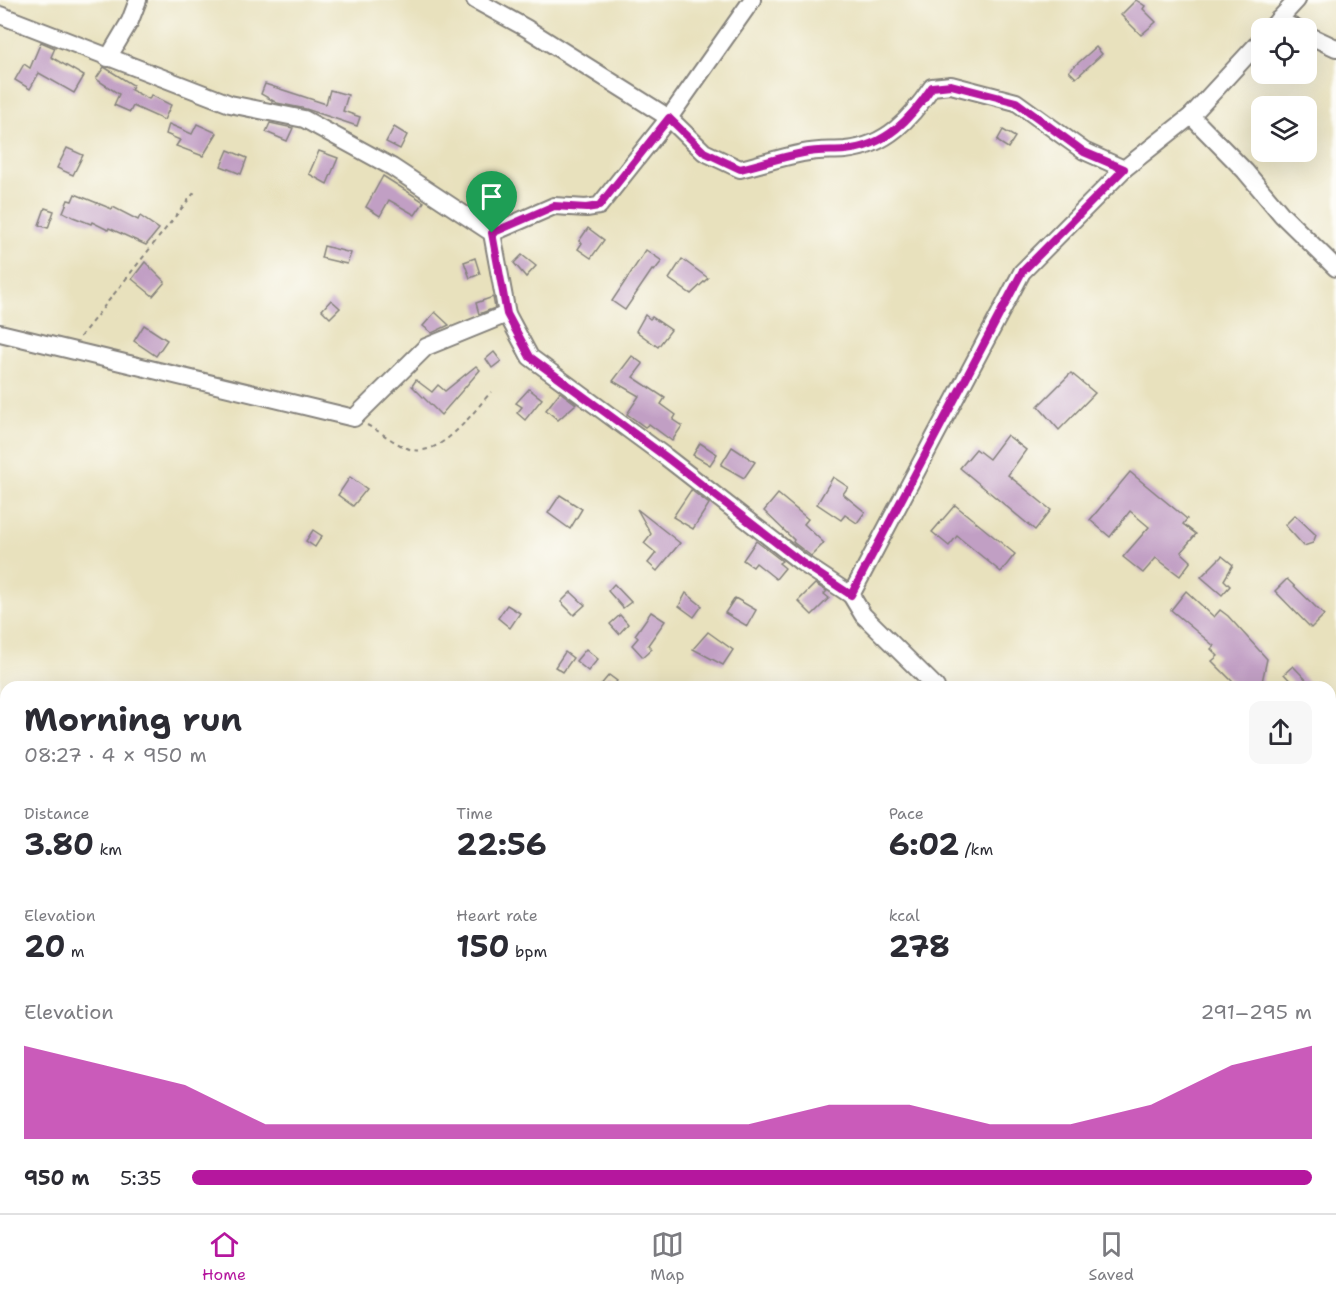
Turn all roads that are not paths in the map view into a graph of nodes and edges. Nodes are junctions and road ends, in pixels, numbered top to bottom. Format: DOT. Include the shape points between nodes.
graph roads {
  1 [pos="138,0"];
  2 [pos="475,0"];
  3 [pos="752,0"];
  4 [pos="0,15"];
  5 [pos="1317,39"];
  6 [pos="1336,48"];
  7 [pos="1251,51"];
  8 [pos="108,58"];
  9 [pos="1191,116"];
  10 [pos="669,118"];
  11 [pos="1124,169"];
  12 [pos="492,233"];
  13 [pos="1336,268"];
  14 [pos="507,314"];
  15 [pos="0,333"];
  16 [pos="851,595"];
  17 [pos="930,681"];
  1 -- 8 [label="street"];
  2 -- 10 [label="street"];
  3 -- 10 [label="street"];
  4 -- 8 [label="street"];
  5 -- 6 [label="street"];
  7 -- 9 [label="street"];
  8 -- 12 [label="street" via="230,104 304,119 392,167"];
  9 -- 11 [label="street"];
  9 -- 13 [label="street"];
  10 -- 11 [label="street" via="704,152 740,169 802,153 848,150 870,143 900,129 932,87 951,85 1016,102 1084,152"];
  10 -- 12 [label="street" via="599,206 554,206"];
  11 -- 16 [label="street" via="1022,272"];
  12 -- 14 [label="street"];
  14 -- 15 [label="street" via="426,347 354,418"];
  14 -- 16 [label="street" via="530,357 801,562"];
  16 -- 17 [label="street" via="863,615"];
}
